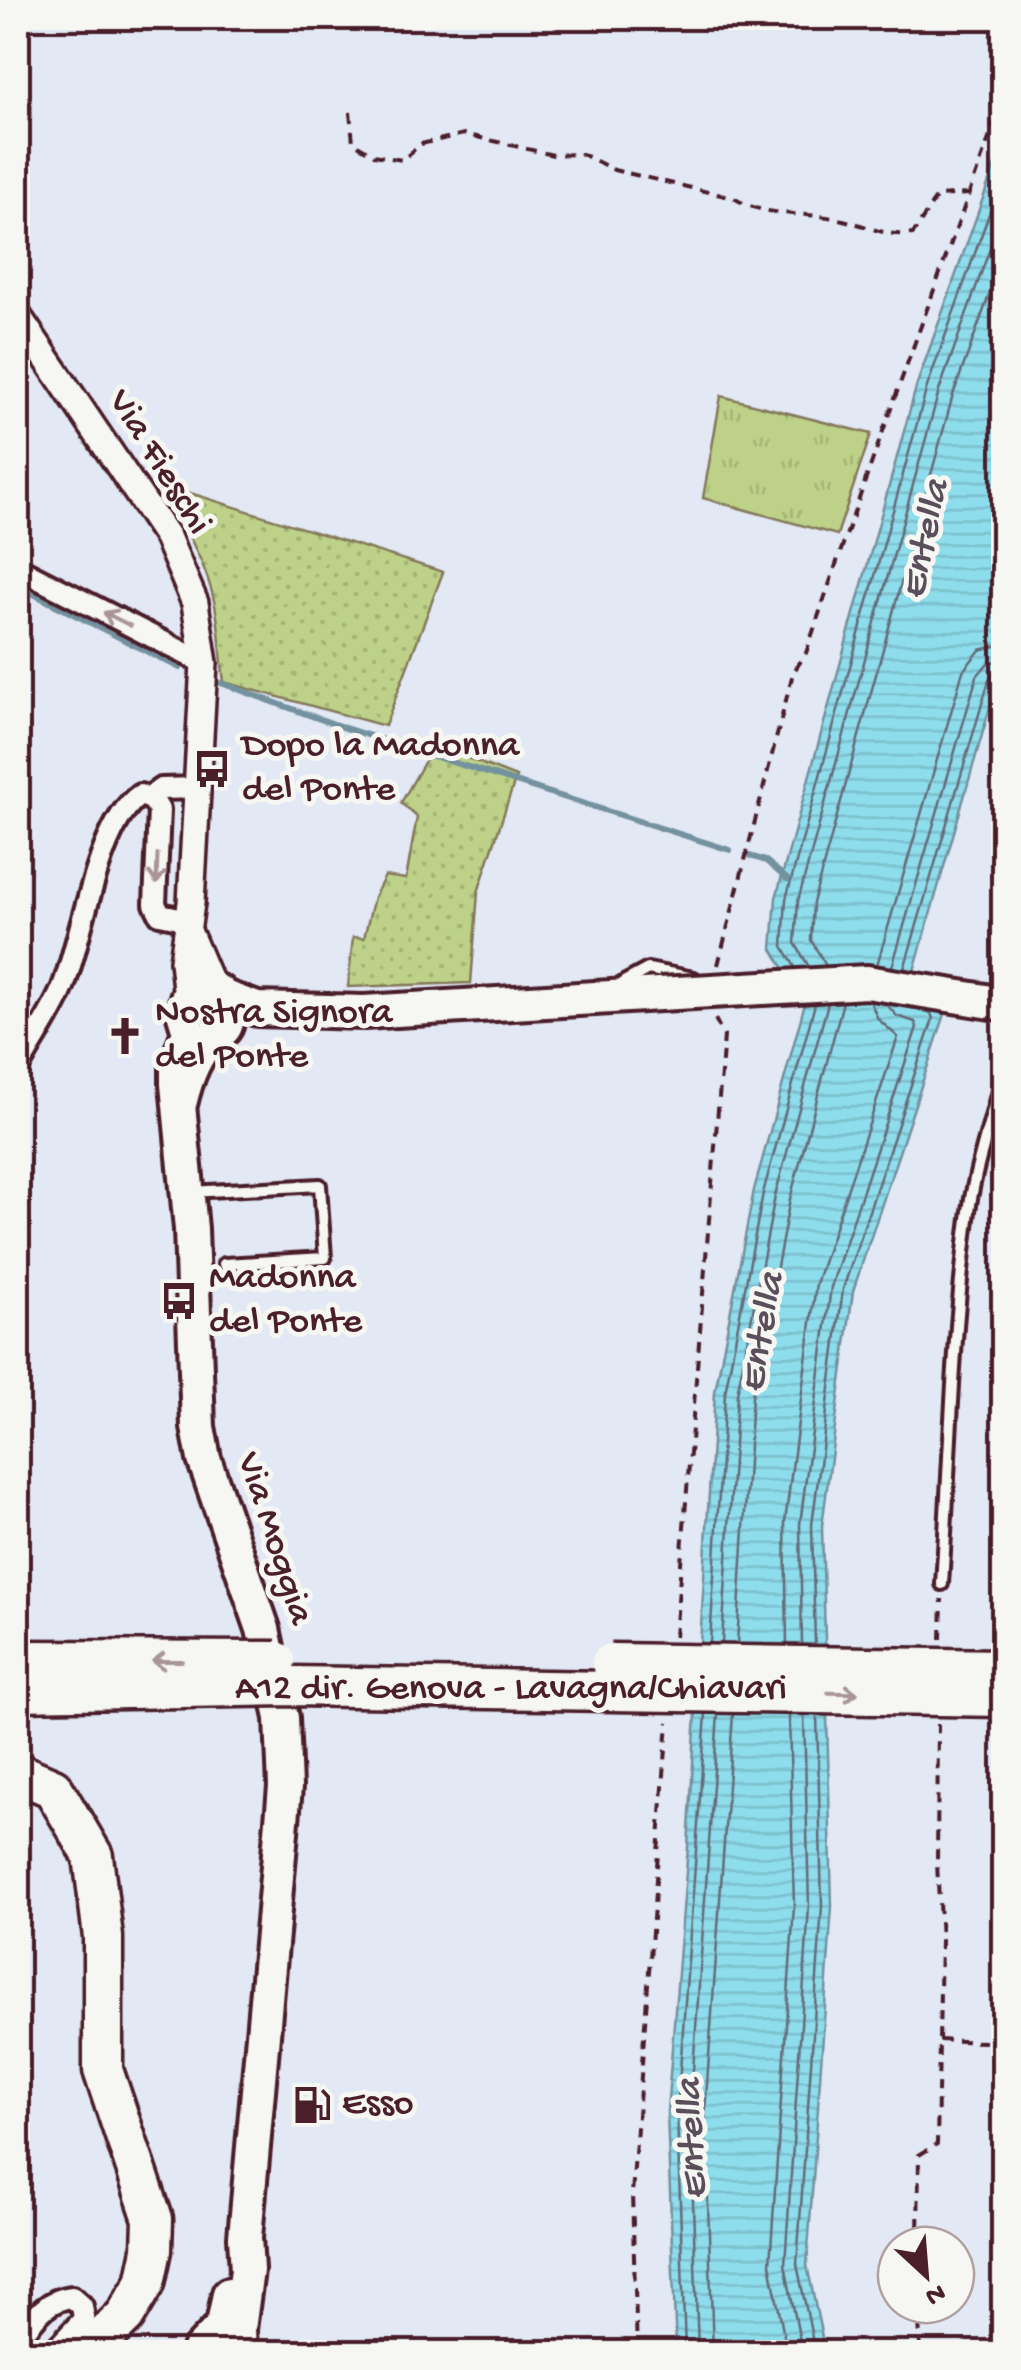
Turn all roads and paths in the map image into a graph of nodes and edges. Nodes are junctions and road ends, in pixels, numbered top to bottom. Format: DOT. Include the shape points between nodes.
graph roads {
  1 [pos="1004,97"];
  2 [pos="350,112"];
  3 [pos="969,194"];
  4 [pos="18,316"];
  5 [pos="18,568"];
  6 [pos="204,663"];
  7 [pos="198,788"];
  8 [pos="149,798"];
  9 [pos="189,918"];
  10 [pos="714,982"];
  11 [pos="210,996"];
  12 [pos="622,996"];
  13 [pos="1004,1004"];
  14 [pos="364,1012"];
  15 [pos="207,1034"];
  16 [pos="1004,1064"];
  17 [pos="18,1068"];
  18 [pos="189,1192"];
  19 [pos="224,1264"];
  20 [pos="942,1584"];
  21 [pos="941,1639"];
  22 [pos="674,1649"];
  23 [pos="18,1660"];
  24 [pos="1004,1669"];
  25 [pos="18,1691"];
  26 [pos="1004,1696"];
  27 [pos="938,1713"];
  28 [pos="668,1720"];
  29 [pos="18,1772"];
  30 [pos="939,2040"];
  31 [pos="1004,2044"];
  32 [pos="918,2225"];
  33 [pos="245,2237"];
  34 [pos="919,2325"];
  35 [pos="18,2339"];
  36 [pos="53,2352"];
  37 [pos="88,2352"];
  38 [pos="207,2352"];
  39 [pos="240,2352"];
  40 [pos="637,2352"];
  41 [pos="920,2352"];
  1 -- 3 [label="path"];
  2 -- 3 [label="path" via="352,142 374,155 402,160 422,144 464,134 553,155 582,154 614,170 745,205 841,219 886,235 913,234 937,196"];
  3 -- 10 [label="path" via="806,654 793,674"];
  4 -- 6 [label="street, Via Fieschi" via="168,537 194,603"];
  6 -- 5 [label="street, one-way"];
  6 -- 7 [label="street, Via Fieschi"];
  7 -- 8 [label="street" via="161,789"];
  7 -- 9 [label="street, Via Fieschi"];
  8 -- 9 [label="street, one-way" via="159,810 156,904 160,914"];
  8 -- 17 [label="street" via="131,801 114,825 62,988"];
  9 -- 11 [label="street, Via Moggia" via="183,960"];
  10 -- 12 [label="lane" via="648,969 624,982"];
  10 -- 22 [label="path" via="708,1006 724,1036"];
  11 -- 14 [label="main road" via="257,1009"];
  11 -- 15 [label="main road, Via Moggia" via="184,1015"];
  12 -- 13 [label="main road, bridge" via="866,982"];
  12 -- 14 [label="main road"];
  14 -- 15 [label="main road"];
  15 -- 18 [label="main road, Via Moggia" via="177,1064"];
  16 -- 20 [label="lane" via="968,1217"];
  18 -- 19 [label="lane" via="320,1185 325,1258"];
  18 -- 33 [label="main road, Via Moggia" via="198,1427 263,1629 282,1718 285,1786"];
  20 -- 21 [label="path"];
  24 -- 23 [label="highway, one-way, bridge"];
  25 -- 26 [label="highway, A12 dir. Genova - Lavagna/Chiavari, one-way, bridge" via="290,1686"];
  27 -- 30 [label="path"];
  28 -- 40 [label="path" via="632,2194"];
  29 -- 37 [label="highway" via="53,1788 92,1856 103,1937 103,2070 152,2219 144,2282 126,2316"];
  30 -- 31 [label="path"];
  30 -- 32 [label="path" via="937,2144 919,2155"];
  33 -- 38 [label="main road, Via Moggia" via="223,2326"];
  33 -- 39 [label="main road, Via Moggia"];
  34 -- 41 [label="path"];
  35 -- 36 [label="street" via="41,2310 72,2297 84,2319"];
}
